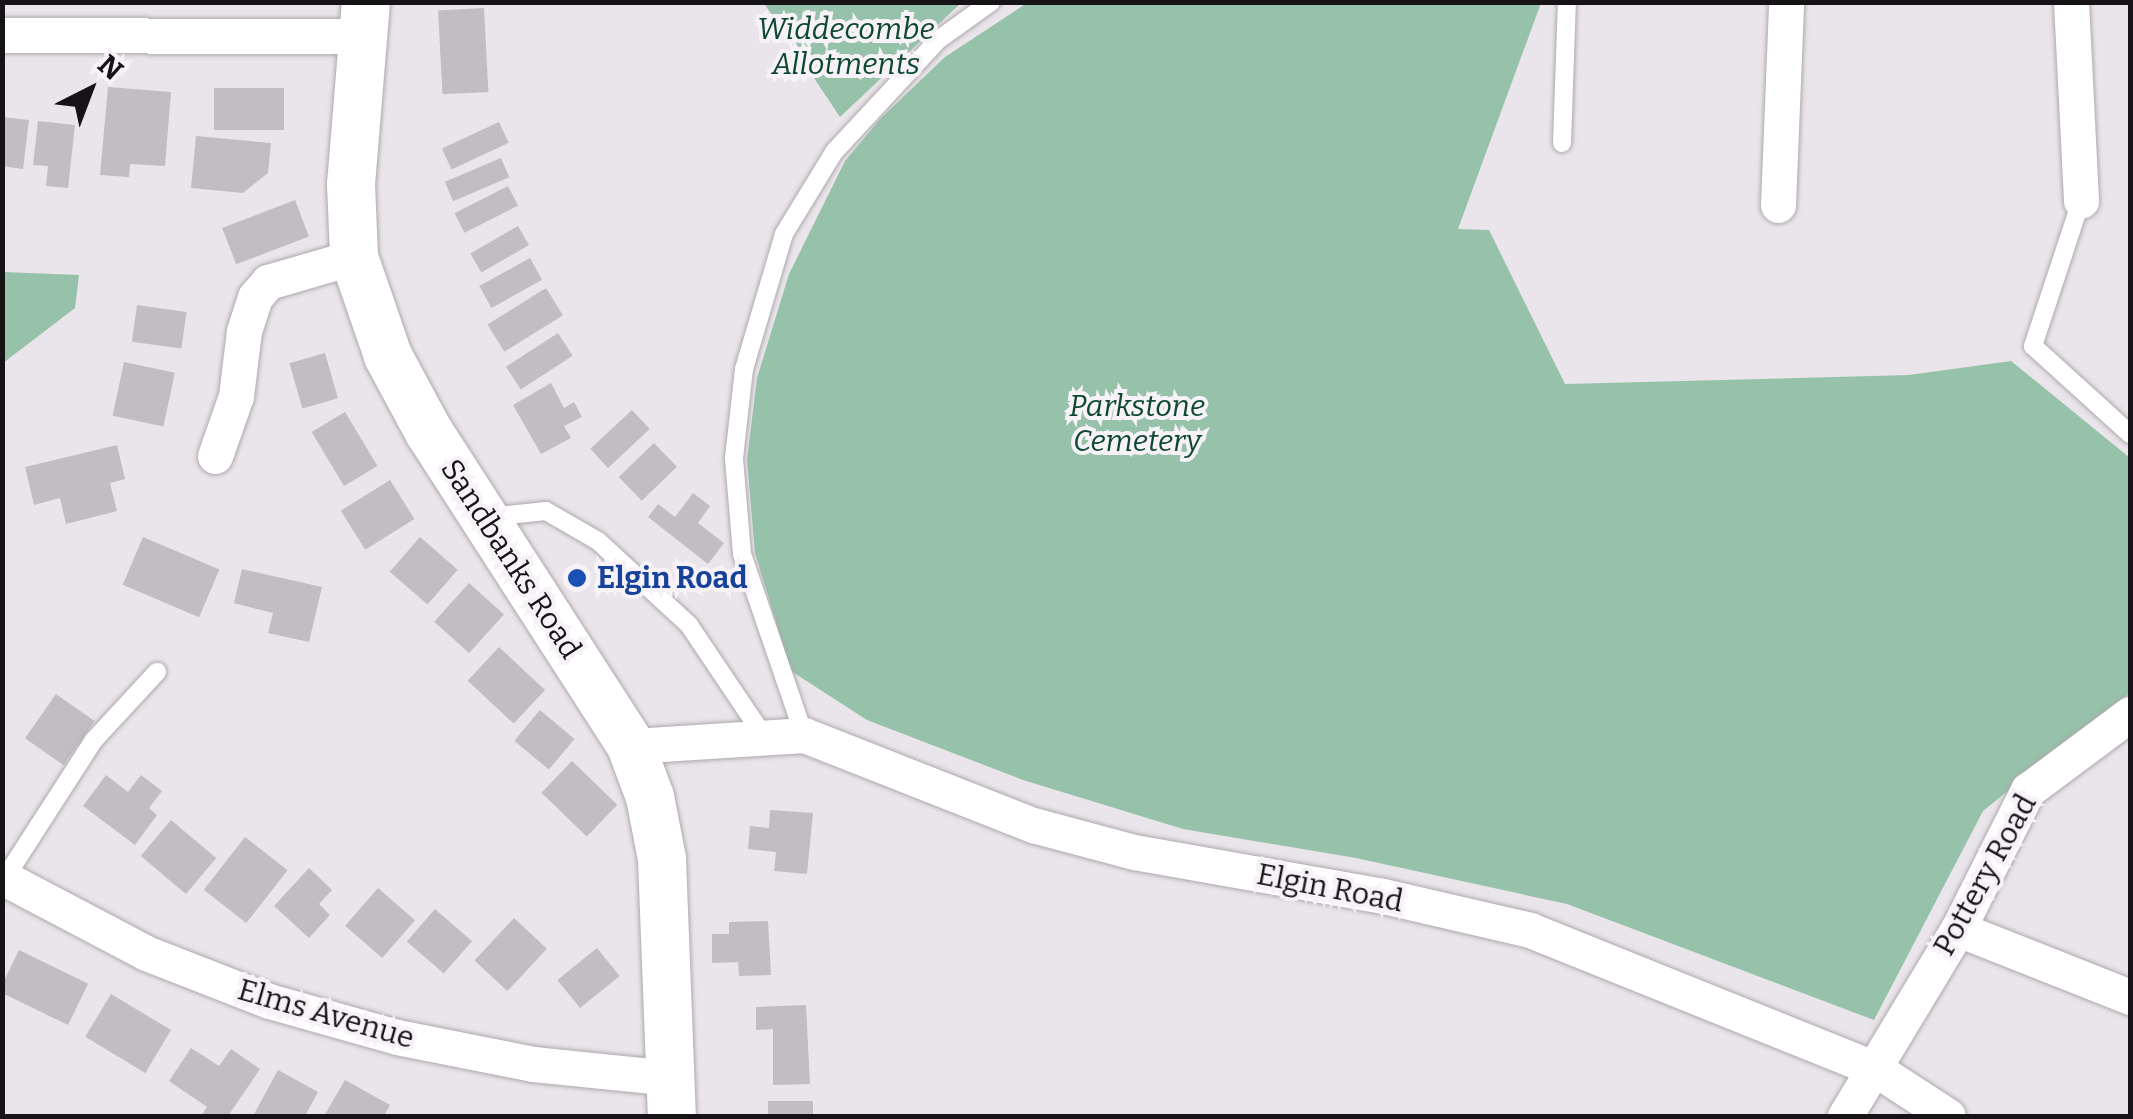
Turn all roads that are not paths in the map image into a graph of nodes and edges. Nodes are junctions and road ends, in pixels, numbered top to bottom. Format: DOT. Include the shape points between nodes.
graph roads {
  1 [pos="991,2"];
  2 [pos="1566,2"];
  3 [pos="1786,2"];
  4 [pos="2072,2"];
  5 [pos="364,19"];
  6 [pos="2,35"];
  7 [pos="1562,143"];
  8 [pos="2082,201"];
  9 [pos="1778,205"];
  10 [pos="354,257"];
  11 [pos="2130,434"];
  12 [pos="216,456"];
  13 [pos="484,518"];
  14 [pos="157,672"];
  15 [pos="2130,714"];
  16 [pos="804,734"];
  17 [pos="763,735"];
  18 [pos="632,746"];
  19 [pos="4,878"];
  20 [pos="1958,929"];
  21 [pos="2130,998"];
  22 [pos="1874,1068"];
  23 [pos="672,1097"];
  24 [pos="1845,1116"];
  25 [pos="1948,1116"];
  1 -- 16 [label="lane" via="938,40 834,152 784,234 744,370 734,458 742,554"];
  2 -- 7 [label="lane"];
  3 -- 9 [label="street"];
  4 -- 8 [label="street"];
  5 -- 6 [label="street"];
  5 -- 10 [label="main road, Sandbanks Road" via="350,184"];
  8 -- 11 [label="lane" via="2032,346"];
  10 -- 12 [label="street" via="268,282 256,297"];
  10 -- 13 [label="main road, Sandbanks Road" via="388,356"];
  13 -- 17 [label="lane" via="546,511 598,541 689,624"];
  13 -- 18 [label="main road, Sandbanks Road"];
  14 -- 19 [label="lane" via="94,740"];
  15 -- 20 [label="street, Pottery Road" via="2028,790"];
  16 -- 17 [label="street, Elgin Road"];
  16 -- 22 [label="street, Elgin Road" via="1033,825 1134,852 1384,896 1530,930"];
  17 -- 18 [label="street, Elgin Road"];
  18 -- 23 [label="main road, Sandbanks Road" via="662,860"];
  19 -- 23 [label="street, Elms Avenue" via="146,953 270,1001 396,1038"];
  20 -- 21 [label="street"];
  20 -- 22 [label="street, Pottery Road"];
  22 -- 24 [label="street, Pottery Road"];
  22 -- 25 [label="street, Elgin Road"];
}
